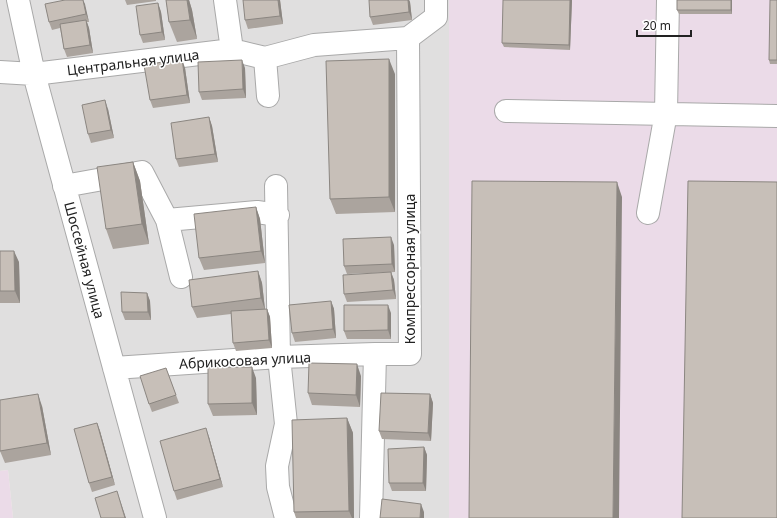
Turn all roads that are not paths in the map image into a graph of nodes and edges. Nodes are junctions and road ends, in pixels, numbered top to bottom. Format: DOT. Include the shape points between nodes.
graph roads {
  1 [pos="18,0"];
  2 [pos="225,0"];
  3 [pos="436,0"];
  4 [pos="668,0"];
  5 [pos="408,38"];
  6 [pos="232,50"];
  7 [pos="264,58"];
  8 [pos="0,72"];
  9 [pos="34,74"];
  10 [pos="268,96"];
  11 [pos="506,111"];
  12 [pos="666,113"];
  13 [pos="777,116"];
  14 [pos="64,186"];
  15 [pos="276,186"];
  16 [pos="648,213"];
  17 [pos="278,215"];
  18 [pos="167,220"];
  19 [pos="181,277"];
  20 [pos="375,354"];
  21 [pos="279,357"];
  22 [pos="114,368"];
  23 [pos="155,518"];
  24 [pos="286,518"];
  25 [pos="371,518"];
  1 -- 9 [label="street, Шоссейная улица"];
  2 -- 6 [label="street"];
  3 -- 5 [label="street" via="436,17"];
  4 -- 12 [label="street"];
  5 -- 7 [label="street, Центральная улица" via="314,45"];
  5 -- 20 [label="street, Компрессорная улица" via="410,354"];
  6 -- 7 [label="street, Центральная улица"];
  6 -- 9 [label="street, Центральная улица"];
  7 -- 10 [label="street"];
  8 -- 9 [label="street, Центральная улица"];
  9 -- 14 [label="street, Шоссейная улица"];
  11 -- 12 [label="street"];
  12 -- 13 [label="street"];
  12 -- 16 [label="street"];
  14 -- 18 [label="street" via="142,172"];
  14 -- 22 [label="street, Шоссейная улица"];
  15 -- 17 [label="street"];
  17 -- 18 [label="street" via="257,212"];
  17 -- 21 [label="street"];
  18 -- 19 [label="street"];
  20 -- 21 [label="street, Абрикосовая улица"];
  20 -- 25 [label="street"];
  21 -- 22 [label="street, Абрикосовая улица"];
  21 -- 24 [label="street" via="286,424 277,466 278,487"];
  22 -- 23 [label="street, Шоссейная улица"];
}
